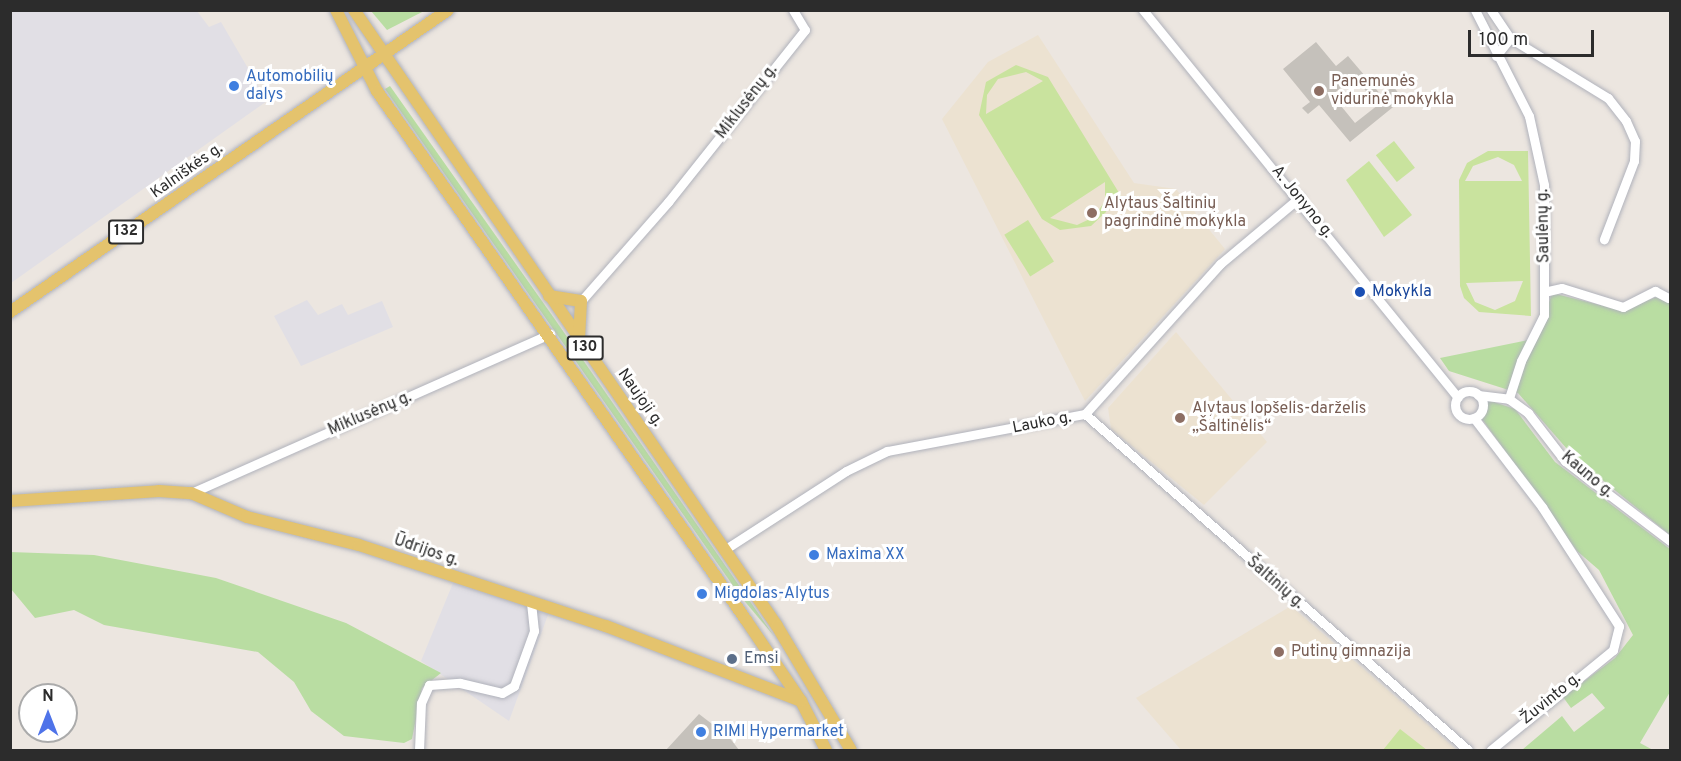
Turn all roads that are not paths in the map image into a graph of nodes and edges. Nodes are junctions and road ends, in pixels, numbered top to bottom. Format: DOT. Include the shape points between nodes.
graph roads {
  1 [pos="336,10"];
  2 [pos="354,10"];
  3 [pos="448,10"];
  4 [pos="793,10"];
  5 [pos="1143,10"];
  6 [pos="1475,10"];
  7 [pos="1491,10"];
  8 [pos="1510,38"];
  9 [pos="382,56"];
  10 [pos="1496,56"];
  11 [pos="365,68"];
  12 [pos="1299,198"];
  13 [pos="1604,239"];
  14 [pos="1544,292"];
  15 [pos="549,296"];
  16 [pos="1668,298"];
  17 [pos="581,301"];
  18 [pos="10,312"];
  19 [pos="550,334"];
  20 [pos="579,339"];
  21 [pos="1478,395"];
  22 [pos="1458,397"];
  23 [pos="1509,399"];
  24 [pos="1085,414"];
  25 [pos="1474,418"];
  26 [pos="191,493"];
  27 [pos="10,501"];
  28 [pos="1671,541"];
  29 [pos="724,550"];
  30 [pos="531,602"];
  31 [pos="817,691"];
  32 [pos="801,700"];
  33 [pos="419,750"];
  34 [pos="826,750"];
  35 [pos="851,750"];
  36 [pos="1468,750"];
  37 [pos="1491,750"];
  1 -- 11 [label="main road"];
  2 -- 9 [label="main road, Naujoji g. / 130"];
  3 -- 9 [label="main road, Kalniškės g."];
  4 -- 17 [label="street, Miklusėnų g." via="805,30 668,202"];
  5 -- 12 [label="street, A. Jonyno g."];
  6 -- 10 [label="street, Saulėnų g."];
  7 -- 8 [label="street"];
  8 -- 10 [label="street"];
  8 -- 13 [label="street" via="1608,98 1635,141 1634,161"];
  9 -- 11 [label="main road, Kalniškės g. / 132"];
  9 -- 15 [label="main road, Naujoji g. / 130"];
  10 -- 14 [label="street, Saulėnų g." via="1529,116 1541,158"];
  11 -- 18 [label="main road, Kalniškės g. / 132"];
  11 -- 19 [label="main road, 130"];
  12 -- 22 [label="street, A. Jonyno g."];
  12 -- 24 [label="street, Lauko g." via="1220,264"];
  14 -- 16 [label="street" via="1562,288 1623,308 1655,291"];
  14 -- 23 [label="street, Saulėnų g." via="1544,315 1521,361"];
  15 -- 17 [label="main road"];
  15 -- 20 [label="main road, Naujoji g. / 130"];
  17 -- 20 [label="main road"];
  19 -- 26 [label="street, Miklusėnų g."];
  19 -- 32 [label="main road, 130"];
  20 -- 29 [label="main road, Naujoji g. / 130"];
  21 -- 22 [label="street" via="1465,392"];
  21 -- 23 [label="street"];
  21 -- 25 [label="street" via="1483,406"];
  22 -- 25 [label="street" via="1457,413"];
  23 -- 28 [label="street, Kauno g." via="1528,413 1565,461"];
  24 -- 29 [label="street, Lauko g." via="887,451 846,471"];
  24 -- 36 [label="street, Šaltinių g."];
  25 -- 37 [label="street, Žuvinto g." via="1542,507 1613,613 1619,635 1612,650"];
  26 -- 27 [label="main road, Ūdrijos g." via="159,491"];
  26 -- 30 [label="main road, Ūdrijos g." via="239,515 359,545"];
  29 -- 31 [label="main road, Naujoji g. / 130"];
  30 -- 32 [label="main road, Ūdrijos g."];
  30 -- 33 [label="street" via="534,631 514,687 502,693 460,682 429,685 421,703"];
  31 -- 32 [label="main road"];
  31 -- 35 [label="main road, Naujoji g. / 130"];
  32 -- 34 [label="main road, 130"];
}
